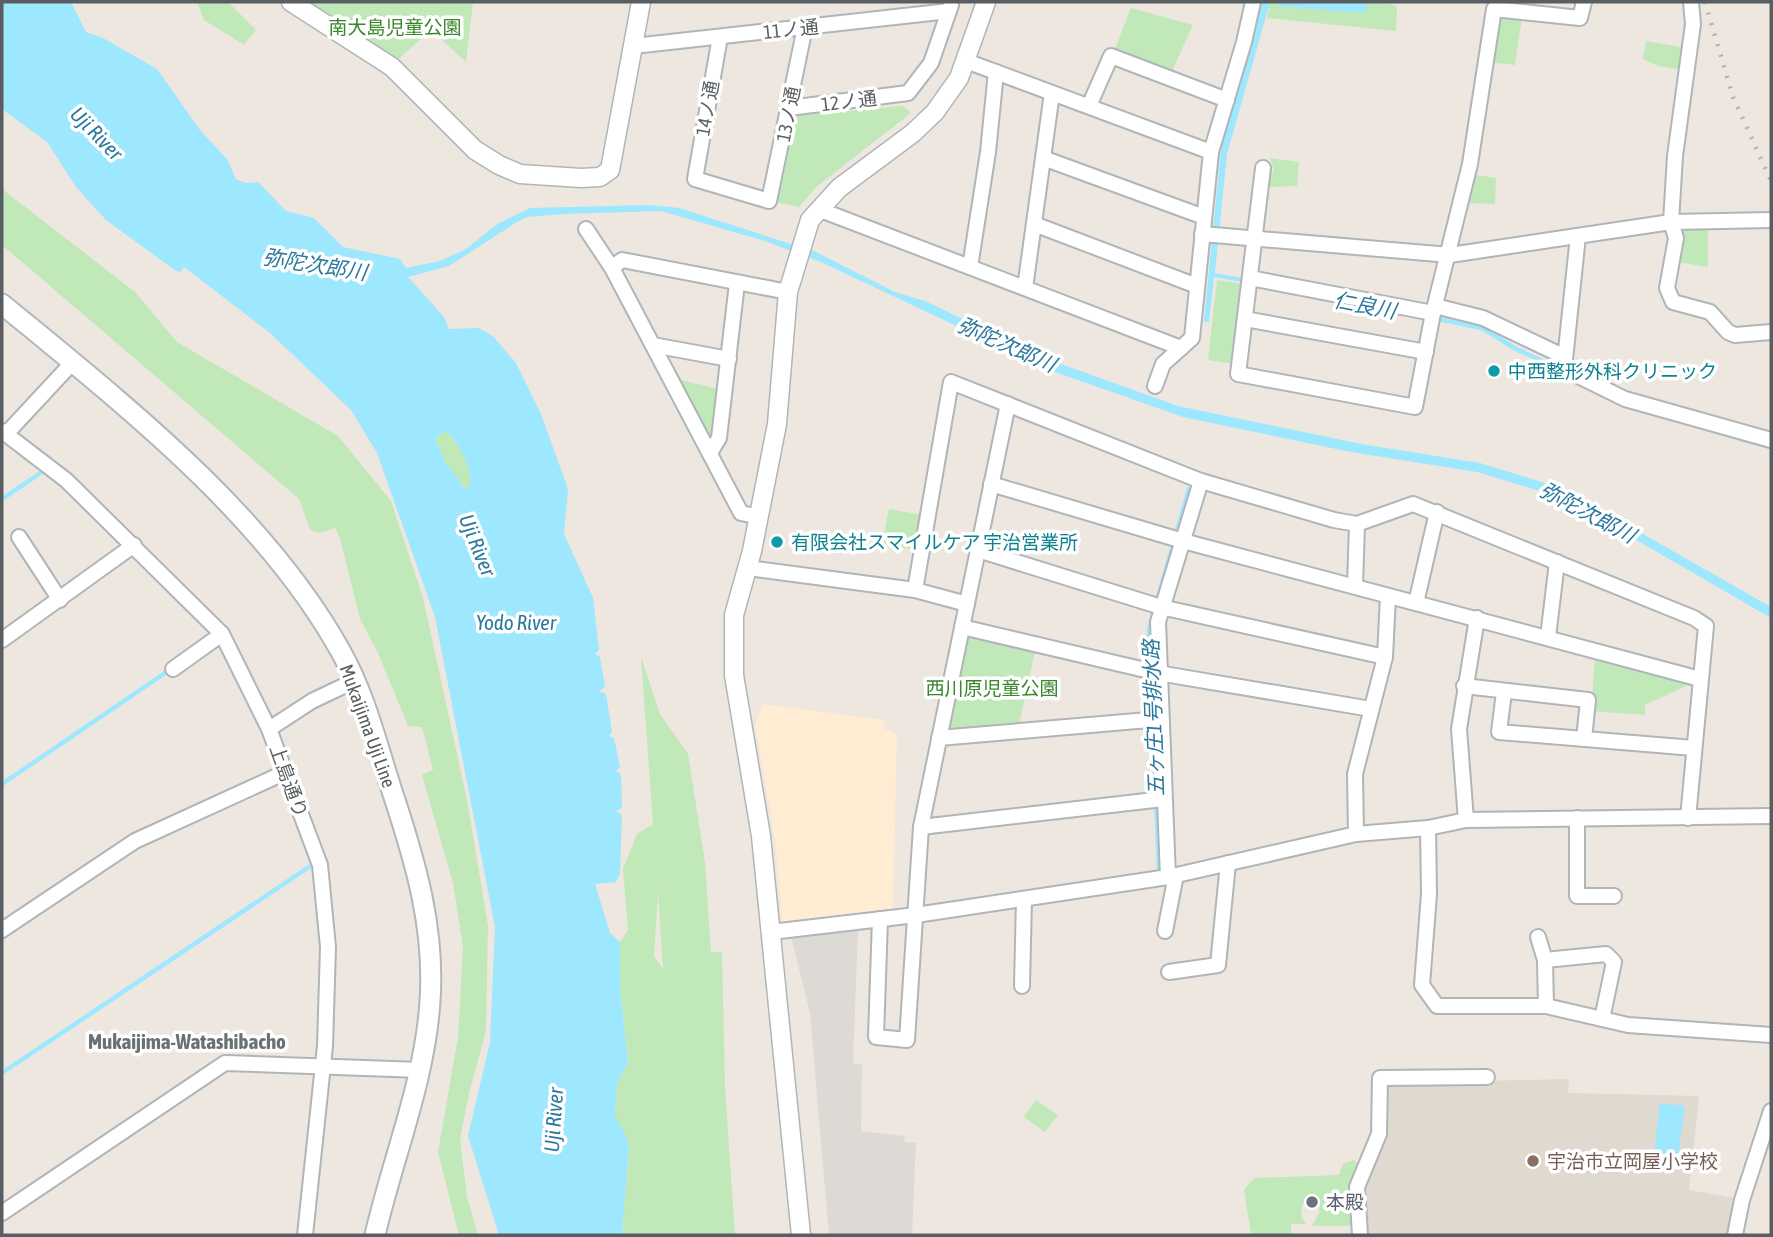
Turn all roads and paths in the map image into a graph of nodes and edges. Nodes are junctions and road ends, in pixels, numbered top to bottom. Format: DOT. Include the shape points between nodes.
graph roads {
  1 [pos="291,2"];
  2 [pos="641,2"];
  3 [pos="986,2"];
  4 [pos="1253,2"];
  5 [pos="1584,2"];
  6 [pos="1691,2"];
  7 [pos="950,6"];
  8 [pos="805,27"];
  9 [pos="720,37"];
  10 [pos="634,46"];
  11 [pos="966,61"];
  12 [pos="996,72"];
  13 [pos="1052,93"];
  14 [pos="1227,100"];
  15 [pos="1089,106"];
  16 [pos="789,108"];
  17 [pos="1211,152"];
  18 [pos="1043,158"];
  19 [pos="1263,168"];
  20 [pos="769,201"];
  21 [pos="818,209"];
  22 [pos="1204,217"];
  23 [pos="1771,220"];
  24 [pos="1671,222"];
  25 [pos="1034,225"];
  26 [pos="586,229"];
  27 [pos="1211,235"];
  28 [pos="1578,236"];
  29 [pos="1255,239"];
  30 [pos="1450,255"];
  31 [pos="970,267"];
  32 [pos="612,268"];
  33 [pos="737,283"];
  34 [pos="1250,283"];
  35 [pos="1197,286"];
  36 [pos="1025,288"];
  37 [pos="788,292"];
  38 [pos="2,304"];
  39 [pos="1433,315"];
  40 [pos="1245,319"];
  41 [pos="1771,332"];
  42 [pos="653,345"];
  43 [pos="1181,348"];
  44 [pos="1426,352"];
  45 [pos="1565,357"];
  46 [pos="729,359"];
  47 [pos="73,362"];
  48 [pos="1155,386"];
  49 [pos="1008,404"];
  50 [pos="4,433"];
  51 [pos="1771,440"];
  52 [pos="710,453"];
  53 [pos="1201,481"];
  54 [pos="991,484"];
  55 [pos="1437,512"];
  56 [pos="759,517"];
  57 [pos="1357,524"];
  58 [pos="19,537"];
  59 [pos="1177,539"];
  60 [pos="134,545"];
  61 [pos="978,550"];
  62 [pos="1557,562"];
  63 [pos="748,568"];
  64 [pos="1355,586"];
  65 [pos="915,590"];
  66 [pos="1388,596"];
  67 [pos="60,600"];
  68 [pos="1416,603"];
  69 [pos="967,604"];
  70 [pos="1156,606"];
  71 [pos="1477,618"];
  72 [pos="962,626"];
  73 [pos="222,634"];
  74 [pos="1548,637"];
  75 [pos="2,640"];
  76 [pos="1385,657"];
  77 [pos="173,669"];
  78 [pos="1153,671"];
  79 [pos="1700,678"];
  80 [pos="354,681"];
  81 [pos="1464,686"];
  82 [pos="1504,692"];
  83 [pos="1371,709"];
  84 [pos="1155,719"];
  85 [pos="270,729"];
  86 [pos="939,738"];
  87 [pos="1584,739"];
  88 [pos="1694,748"];
  89 [pos="286,772"];
  90 [pos="1158,799"];
  91 [pos="1771,816"];
  92 [pos="1577,818"];
  93 [pos="1688,818"];
  94 [pos="1466,820"];
  95 [pos="921,827"];
  96 [pos="1428,828"];
  97 [pos="1356,834"];
  98 [pos="1228,863"];
  99 [pos="1172,876"];
  100 [pos="1614,896"];
  101 [pos="1024,899"];
  102 [pos="916,915"];
  103 [pos="880,919"];
  104 [pos="2,930"];
  105 [pos="1165,931"];
  106 [pos="771,932"];
  107 [pos="1538,937"];
  108 [pos="1545,960"];
  109 [pos="1169,972"];
  110 [pos="1023,986"];
  111 [pos="1546,1006"];
  112 [pos="1602,1019"];
  113 [pos="1771,1035"];
  114 [pos="323,1068"];
  115 [pos="420,1070"];
  116 [pos="1487,1077"];
  117 [pos="1771,1111"];
  118 [pos="2,1213"];
  119 [pos="306,1235"];
  120 [pos="375,1235"];
  121 [pos="801,1235"];
  122 [pos="1360,1235"];
  123 [pos="1735,1235"];
  1 -- 10 [label="street" via="392,67 475,150 520,174 582,178 600,177 610,170"];
  2 -- 10 [label="street"];
  3 -- 11 [label="street"];
  4 -- 14 [label="street"];
  5 -- 30 [label="street" via="1580,18 1494,9 1470,164"];
  6 -- 24 [label="street" via="1693,24"];
  7 -- 8 [label="street, 11ノ通"];
  7 -- 16 [label="street, 12ノ通" via="931,63 908,93"];
  8 -- 9 [label="street, 11ノ通"];
  8 -- 16 [label="street, 13ノ通"];
  9 -- 10 [label="street, 11ノ通"];
  9 -- 20 [label="street, 14ノ通" via="695,179"];
  11 -- 12 [label="street"];
  11 -- 21 [label="street" via="935,112"];
  12 -- 13 [label="street"];
  12 -- 31 [label="street"];
  13 -- 15 [label="street"];
  13 -- 18 [label="street"];
  14 -- 15 [label="street" via="1111,56"];
  14 -- 17 [label="street"];
  15 -- 17 [label="street"];
  16 -- 20 [label="street, 13ノ通"];
  17 -- 22 [label="street"];
  18 -- 22 [label="street"];
  18 -- 25 [label="street"];
  19 -- 29 [label="street"];
  21 -- 31 [label="street"];
  21 -- 37 [label="street" via="799,250"];
  22 -- 27 [label="street"];
  23 -- 24 [label="street"];
  24 -- 28 [label="street"];
  24 -- 41 [label="street" via="1676,238 1667,288 1673,302 1710,312 1735,335"];
  25 -- 35 [label="street"];
  25 -- 36 [label="street"];
  26 -- 32 [label="street"];
  27 -- 29 [label="street"];
  27 -- 35 [label="street"];
  28 -- 30 [label="street"];
  28 -- 45 [label="street"];
  29 -- 30 [label="street"];
  29 -- 34 [label="street"];
  30 -- 39 [label="street"];
  31 -- 36 [label="street"];
  32 -- 33 [label="street" via="622,260"];
  32 -- 42 [label="street"];
  33 -- 37 [label="street"];
  33 -- 46 [label="street"];
  34 -- 39 [label="street"];
  34 -- 40 [label="street"];
  35 -- 43 [label="street" via="1192,338"];
  36 -- 43 [label="street"];
  37 -- 56 [label="street" via="777,424"];
  38 -- 47 [label="main road, Mukaijima Uji Line"];
  39 -- 44 [label="street"];
  39 -- 45 [label="street" via="1483,318"];
  40 -- 44 [label="street"];
  40 -- 44 [label="street" via="1238,374 1415,407"];
  42 -- 46 [label="street"];
  42 -- 52 [label="street"];
  43 -- 48 [label="street" via="1163,364"];
  45 -- 51 [label="street" via="1564,369 1625,399"];
  46 -- 52 [label="street" via="719,438"];
  47 -- 50 [label="street"];
  47 -- 80 [label="main road, Mukaijima Uji Line" via="172,450 250,528 306,598"];
  49 -- 53 [label="street"];
  49 -- 54 [label="street"];
  49 -- 65 [label="street" via="951,382"];
  50 -- 60 [label="street, 上島通り" via="66,480"];
  52 -- 56 [label="street" via="741,513"];
  53 -- 57 [label="street"];
  53 -- 59 [label="street"];
  54 -- 59 [label="street"];
  54 -- 61 [label="street"];
  55 -- 57 [label="street" via="1413,503"];
  55 -- 62 [label="street"];
  55 -- 68 [label="street"];
  56 -- 63 [label="street"];
  57 -- 64 [label="street"];
  58 -- 67 [label="street"];
  59 -- 64 [label="street"];
  59 -- 70 [label="street"];
  60 -- 67 [label="street"];
  60 -- 73 [label="street, 上島通り"];
  61 -- 69 [label="street"];
  61 -- 70 [label="street"];
  62 -- 74 [label="street"];
  62 -- 79 [label="street" via="1706,626"];
  63 -- 65 [label="street"];
  63 -- 106 [label="street" via="734,615 734,675 761,836"];
  64 -- 66 [label="street"];
  65 -- 69 [label="street"];
  66 -- 68 [label="street"];
  66 -- 76 [label="street"];
  67 -- 75 [label="street"];
  68 -- 71 [label="street"];
  69 -- 72 [label="street"];
  70 -- 76 [label="street"];
  70 -- 78 [label="street"];
  71 -- 74 [label="street"];
  71 -- 81 [label="street"];
  72 -- 78 [label="street"];
  72 -- 86 [label="street"];
  73 -- 77 [label="street"];
  73 -- 85 [label="street, 上島通り"];
  74 -- 79 [label="street"];
  76 -- 83 [label="street"];
  78 -- 83 [label="street"];
  78 -- 84 [label="street"];
  79 -- 88 [label="street"];
  80 -- 85 [label="street"];
  80 -- 115 [label="main road, Mukaijima Uji Line" via="428,913 431,997"];
  81 -- 82 [label="street"];
  81 -- 94 [label="street" via="1459,729"];
  82 -- 87 [label="street" via="1588,700"];
  82 -- 87 [label="street" via="1499,732"];
  83 -- 97 [label="street" via="1355,774"];
  84 -- 86 [label="street"];
  84 -- 90 [label="street"];
  85 -- 89 [label="street, 上島通り"];
  86 -- 95 [label="street"];
  87 -- 88 [label="street"];
  88 -- 93 [label="street"];
  89 -- 104 [label="street" via="135,841"];
  89 -- 114 [label="street, 上島通り" via="320,865 328,947"];
  90 -- 95 [label="street"];
  90 -- 99 [label="street"];
  91 -- 93 [label="street"];
  92 -- 93 [label="street"];
  92 -- 94 [label="street"];
  92 -- 100 [label="street" via="1577,896"];
  94 -- 96 [label="street"];
  95 -- 102 [label="street"];
  96 -- 97 [label="street"];
  96 -- 111 [label="street" via="1429,894 1422,985 1428,997 1437,1006"];
  97 -- 98 [label="street"];
  98 -- 99 [label="street"];
  98 -- 109 [label="street" via="1218,965"];
  99 -- 101 [label="street"];
  99 -- 105 [label="street"];
  101 -- 102 [label="street"];
  101 -- 110 [label="street"];
  102 -- 103 [label="street"];
  102 -- 103 [label="street" via="907,1040 876,1037"];
  103 -- 106 [label="street"];
  106 -- 121 [label="street"];
  107 -- 108 [label="street"];
  108 -- 111 [label="street"];
  108 -- 112 [label="street" via="1606,954 1614,962"];
  111 -- 112 [label="street"];
  112 -- 113 [label="street"];
  114 -- 115 [label="street"];
  114 -- 118 [label="street" via="225,1063"];
  114 -- 119 [label="street, 上島通り"];
  115 -- 120 [label="main road, Mukaijima Uji Line"];
  116 -- 122 [label="street" via="1380,1078 1379,1134 1357,1187"];
  117 -- 123 [label="street"];
}
